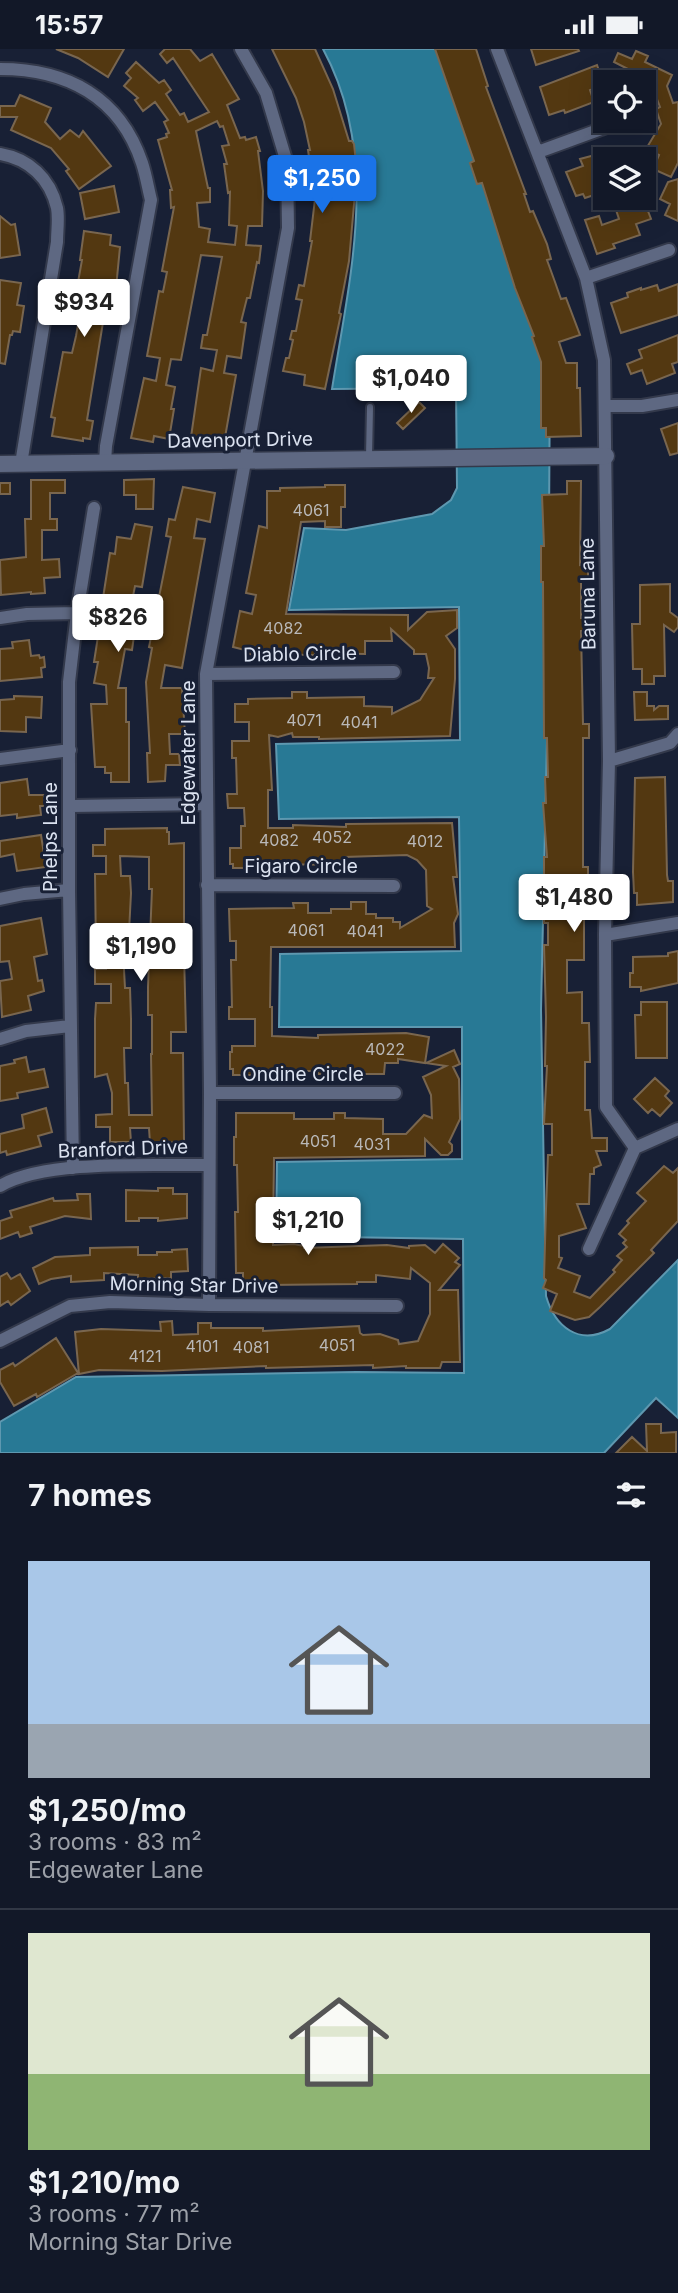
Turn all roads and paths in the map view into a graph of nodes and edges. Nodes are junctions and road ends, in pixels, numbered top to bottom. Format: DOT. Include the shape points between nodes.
graph roads {
  1 [pos="241,49"];
  2 [pos="497,49"];
  3 [pos="0,69"];
  4 [pos="593,132"];
  5 [pos="538,152"];
  6 [pos="0,154"];
  7 [pos="669,250"];
  8 [pos="586,278"];
  9 [pos="678,400"];
  10 [pos="606,406"];
  11 [pos="370,407"];
  12 [pos="606,456"];
  13 [pos="369,459"];
  14 [pos="245,460"];
  15 [pos="105,463"];
  16 [pos="0,464"];
  17 [pos="21,464"];
  18 [pos="94,508"];
  19 [pos="77,613"];
  20 [pos="0,618"];
  21 [pos="394,672"];
  22 [pos="206,674"];
  23 [pos="678,734"];
  24 [pos="70,750"];
  25 [pos="0,759"];
  26 [pos="609,761"];
  27 [pos="207,804"];
  28 [pos="71,806"];
  29 [pos="207,885"];
  30 [pos="394,886"];
  31 [pos="69,890"];
  32 [pos="0,899"];
  33 [pos="678,923"];
  34 [pos="605,935"];
  35 [pos="70,1026"];
  36 [pos="0,1039"];
  37 [pos="210,1093"];
  38 [pos="395,1093"];
  39 [pos="678,1129"];
  40 [pos="635,1148"];
  41 [pos="209,1165"];
  42 [pos="73,1168"];
  43 [pos="0,1186"];
  44 [pos="589,1249"];
  45 [pos="209,1305"];
  46 [pos="397,1306"];
  47 [pos="0,1341"];
  1 -- 14 [label="street, Edgewater Lane" via="266,93 287,163 288,228"];
  2 -- 5 [label="street, Baruna Lane"];
  3 -- 15 [label="street" via="58,75 97,95 124,125 142,162 151,200"];
  4 -- 5 [label="street"];
  5 -- 8 [label="street, Baruna Lane"];
  6 -- 17 [label="street" via="19,157 46,180 57,209 57,241"];
  7 -- 8 [label="street"];
  8 -- 10 [label="street, Baruna Lane" via="604,360"];
  9 -- 10 [label="street"];
  10 -- 12 [label="street, Baruna Lane"];
  11 -- 13 [label="lane"];
  12 -- 13 [label="street, Davenport Drive"];
  12 -- 26 [label="street, Baruna Lane"];
  13 -- 14 [label="street, Davenport Drive"];
  14 -- 15 [label="street, Davenport Drive"];
  14 -- 22 [label="street, Edgewater Lane"];
  15 -- 17 [label="street, Davenport Drive"];
  16 -- 17 [label="street, Davenport Drive"];
  18 -- 19 [label="street, Phelps Lane"];
  19 -- 20 [label="street"];
  19 -- 24 [label="street, Phelps Lane" via="69,682"];
  21 -- 22 [label="street, Diablo Circle"];
  22 -- 27 [label="street, Edgewater Lane"];
  23 -- 26 [label="street" via="670,743"];
  24 -- 25 [label="street"];
  24 -- 28 [label="street, Phelps Lane"];
  26 -- 34 [label="street, Baruna Lane"];
  27 -- 28 [label="street"];
  27 -- 29 [label="street, Edgewater Lane"];
  28 -- 31 [label="street, Phelps Lane"];
  29 -- 30 [label="street, Figaro Circle"];
  29 -- 37 [label="street, Edgewater Lane"];
  31 -- 32 [label="street"];
  31 -- 35 [label="street, Phelps Lane"];
  33 -- 34 [label="street"];
  34 -- 40 [label="street, Baruna Lane" via="606,1107"];
  35 -- 36 [label="street"];
  35 -- 42 [label="street, Phelps Lane"];
  37 -- 38 [label="street, Ondine Circle"];
  37 -- 41 [label="street, Edgewater Lane"];
  39 -- 40 [label="street"];
  40 -- 44 [label="street"];
  41 -- 42 [label="street, Branford Drive"];
  41 -- 45 [label="street, Edgewater Lane"];
  42 -- 43 [label="street, Branford Drive"];
  45 -- 46 [label="street, Morning Star Drive"];
  45 -- 47 [label="street, Morning Star Drive" via="110,1302 70,1306"];
}
